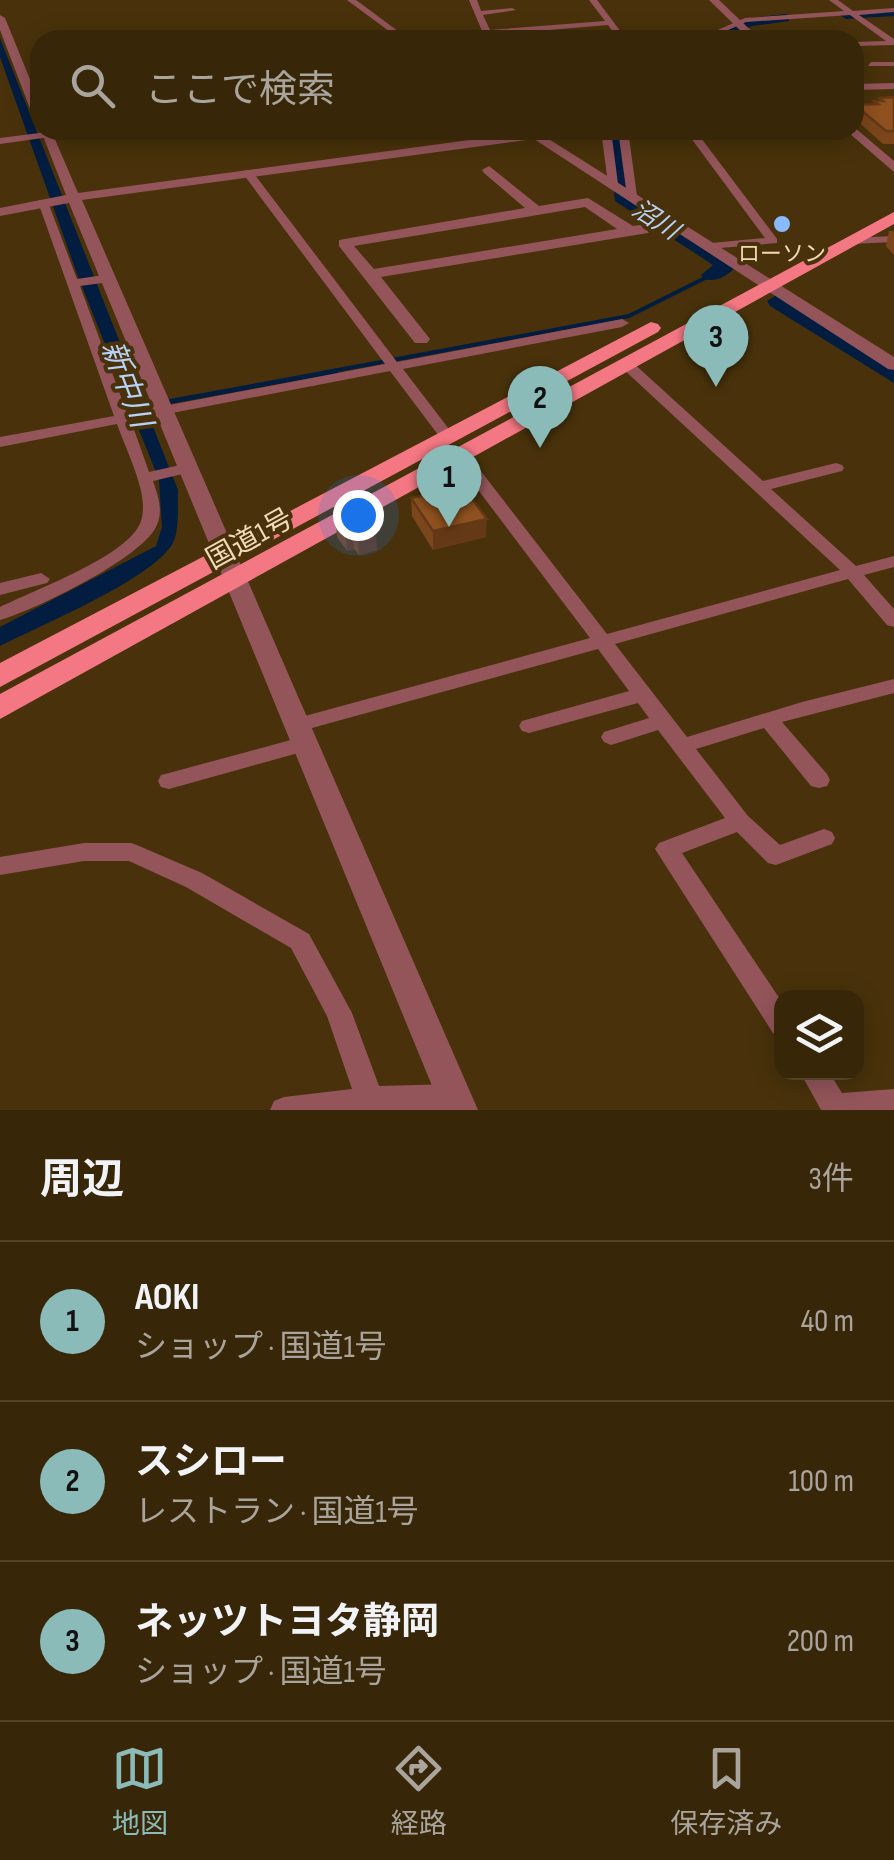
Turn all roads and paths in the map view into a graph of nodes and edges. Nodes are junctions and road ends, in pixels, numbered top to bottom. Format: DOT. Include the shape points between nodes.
graph roads {
  1 [pos="352,0"];
  2 [pos="506,0"];
  3 [pos="594,0"];
  4 [pos="714,0"];
  5 [pos="833,0"];
  6 [pos="473,1"];
  7 [pos="512,10"];
  8 [pos="894,10"];
  9 [pos="478,13"];
  10 [pos="853,14"];
  11 [pos="0,18"];
  12 [pos="610,23"];
  13 [pos="741,25"];
  14 [pos="392,30"];
  15 [pos="485,30"];
  16 [pos="544,30"];
  17 [pos="616,30"];
  18 [pos="727,30"];
  19 [pos="731,30"];
  20 [pos="746,30"];
  21 [pos="894,43"];
  22 [pos="864,44"];
  23 [pos="870,64"];
  24 [pos="894,64"];
  25 [pos="894,86"];
  26 [pos="864,87"];
  27 [pos="30,93"];
  28 [pos="30,136"];
  29 [pos="49,140"];
  30 [pos="477,140"];
  31 [pos="545,140"];
  32 [pos="609,140"];
  33 [pos="624,140"];
  34 [pos="697,140"];
  35 [pos="863,140"];
  36 [pos="0,141"];
  37 [pos="894,168"];
  38 [pos="489,170"];
  39 [pos="248,173"];
  40 [pos="622,190"];
  41 [pos="76,197"];
  42 [pos="894,198"];
  43 [pos="47,202"];
  44 [pos="536,211"];
  45 [pos="0,212"];
  46 [pos="894,216"];
  47 [pos="667,225"];
  48 [pos="630,231"];
  49 [pos="894,240"];
  50 [pos="851,241"];
  51 [pos="712,248"];
  52 [pos="370,274"];
  53 [pos="110,278"];
  54 [pos="762,280"];
  55 [pos="72,284"];
  56 [pos="622,323"];
  57 [pos="592,329"];
  58 [pos="421,339"];
  59 [pos="619,356"];
  60 [pos="894,365"];
  61 [pos="396,368"];
  62 [pos="160,406"];
  63 [pos="122,419"];
  64 [pos="0,442"];
  65 [pos="454,446"];
  66 [pos="836,468"];
  67 [pos="185,469"];
  68 [pos="147,478"];
  69 [pos="760,488"];
  70 [pos="894,561"];
  71 [pos="230,568"];
  72 [pos="852,572"];
  73 [pos="41,580"];
  74 [pos="0,590"];
  75 [pos="0,614"];
  76 [pos="894,620"];
  77 [pos="606,641"];
  78 [pos="0,676"];
  79 [pos="894,686"];
  80 [pos="644,694"];
  81 [pos="0,708"];
  82 [pos="768,719"];
  83 [pos="664,721"];
  84 [pos="529,726"];
  85 [pos="298,736"];
  86 [pos="611,737"];
  87 [pos="681,746"];
  88 [pos="170,780"];
  89 [pos="819,780"];
  90 [pos="740,822"];
  91 [pos="824,838"];
  92 [pos="0,866"];
  93 [pos="774,1012"];
  94 [pos="816,1080"];
  95 [pos="894,1102"];
  96 [pos="457,1103"];
  97 [pos="359,1104"];
  98 [pos="828,1108"];
  99 [pos="284,1110"];
  1 -- 14 [label="street"];
  2 -- 6 [label="street"];
  3 -- 12 [label="street"];
  4 -- 13 [label="street"];
  5 -- 10 [label="street"];
  6 -- 9 [label="street"];
  7 -- 9 [label="street"];
  8 -- 10 [label="street"];
  9 -- 15 [label="street"];
  10 -- 13 [label="street"];
  10 -- 21 [label="street"];
  11 -- 27 [label="street"];
  12 -- 16 [label="street"];
  12 -- 17 [label="street"];
  13 -- 18 [label="street"];
  13 -- 19 [label="street"];
  13 -- 20 [label="street"];
  21 -- 22 [label="street"];
  23 -- 24 [label="street"];
  25 -- 26 [label="street"];
  28 -- 36 [label="street"];
  29 -- 41 [label="street"];
  30 -- 39 [label="street"];
  31 -- 40 [label="street"];
  32 -- 40 [label="street"];
  33 -- 40 [label="street"];
  34 -- 51 [label="street" via="772,241"];
  35 -- 37 [label="street"];
  38 -- 44 [label="street"];
  39 -- 41 [label="street"];
  39 -- 61 [label="street"];
  40 -- 47 [label="street"];
  41 -- 43 [label="street"];
  41 -- 53 [label="street"];
  42 -- 54 [label="highway, 国道1号"];
  43 -- 45 [label="street"];
  43 -- 55 [label="street"];
  44 -- 48 [label="street" via="588,202"];
  44 -- 52 [label="street" via="344,242"];
  46 -- 50 [label="highway, 国道1号"];
  47 -- 48 [label="street"];
  47 -- 51 [label="street"];
  48 -- 52 [label="street"];
  49 -- 50 [label="street"];
  50 -- 54 [label="highway, 国道1号"];
  51 -- 54 [label="street"];
  52 -- 58 [label="street"];
  53 -- 55 [label="street"];
  53 -- 62 [label="street"];
  54 -- 59 [label="highway, 国道1号"];
  54 -- 60 [label="street"];
  55 -- 63 [label="street"];
  56 -- 57 [label="street"];
  57 -- 59 [label="street"];
  57 -- 61 [label="street"];
  59 -- 65 [label="highway, 国道1号"];
  59 -- 69 [label="street"];
  61 -- 62 [label="street"];
  61 -- 65 [label="street"];
  62 -- 63 [label="street"];
  62 -- 67 [label="street"];
  63 -- 64 [label="street"];
  63 -- 68 [label="street"];
  65 -- 71 [label="highway, 国道1号"];
  65 -- 77 [label="street"];
  66 -- 69 [label="street"];
  67 -- 68 [label="street"];
  67 -- 71 [label="street"];
  68 -- 75 [label="street" via="147,528 124,551"];
  69 -- 72 [label="street"];
  70 -- 72 [label="street"];
  71 -- 78 [label="highway, 国道1号"];
  71 -- 81 [label="highway, 国道1号"];
  71 -- 85 [label="street"];
  72 -- 76 [label="street"];
  72 -- 77 [label="street"];
  73 -- 74 [label="street"];
  77 -- 80 [label="street"];
  77 -- 85 [label="street"];
  79 -- 82 [label="street"];
  80 -- 83 [label="street"];
  80 -- 84 [label="street"];
  82 -- 87 [label="street"];
  82 -- 89 [label="street"];
  83 -- 86 [label="street"];
  83 -- 87 [label="street"];
  85 -- 88 [label="street"];
  85 -- 96 [label="street"];
  87 -- 90 [label="street"];
  90 -- 91 [label="street" via="776,856"];
  90 -- 93 [label="street" via="667,850"];
  92 -- 97 [label="street" via="131,852 300,941 339,1013"];
  94 -- 98 [label="street"];
  95 -- 98 [label="street"];
  96 -- 97 [label="street"];
  97 -- 99 [label="street"];
}
